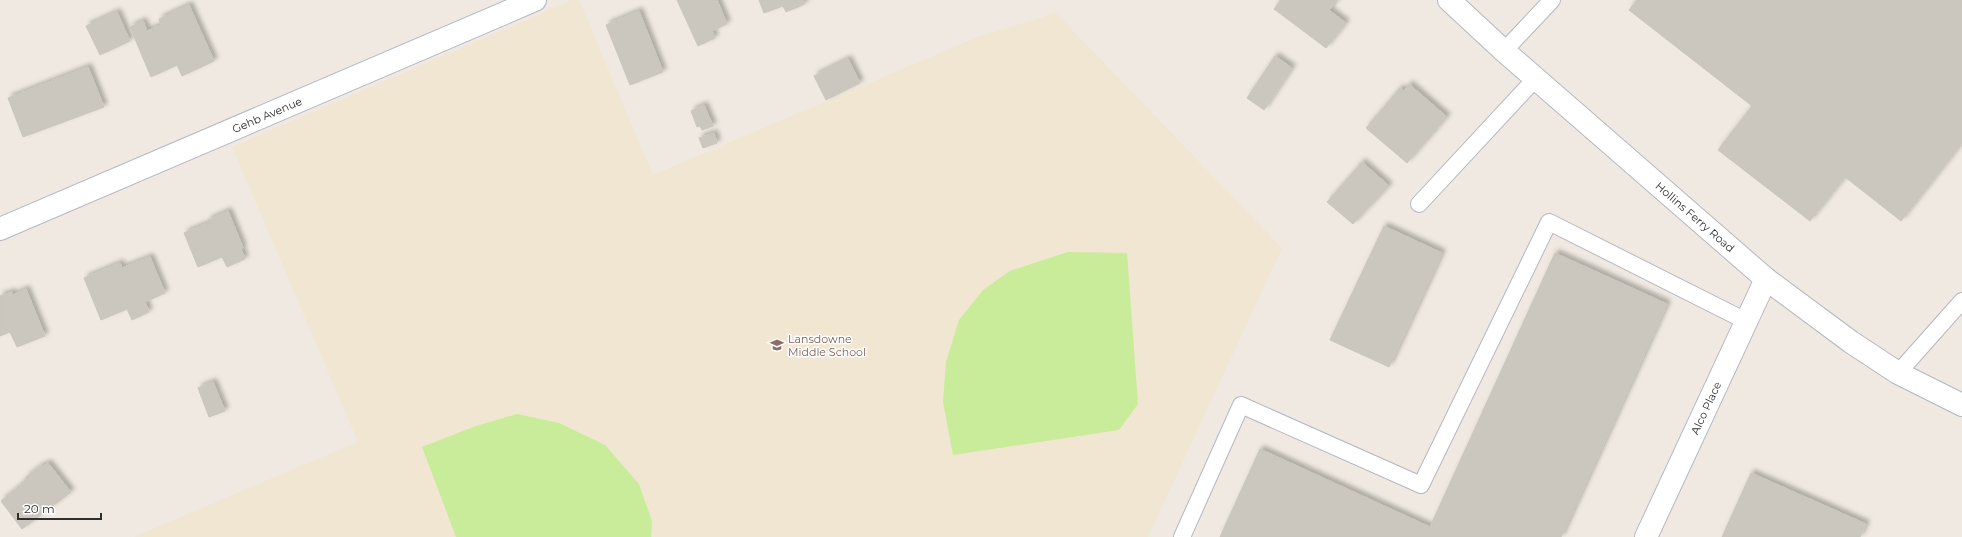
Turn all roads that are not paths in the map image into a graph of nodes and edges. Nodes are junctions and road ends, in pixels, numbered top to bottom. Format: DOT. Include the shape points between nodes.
graph roads {
  1 [pos="535,0"];
  2 [pos="1449,0"];
  3 [pos="1552,0"];
  4 [pos="1504,51"];
  5 [pos="1536,78"];
  6 [pos="1419,204"];
  7 [pos="0,229"];
  8 [pos="1766,279"];
  9 [pos="1962,301"];
  10 [pos="1746,321"];
  11 [pos="1898,373"];
  12 [pos="1962,405"];
  13 [pos="1182,537"];
  14 [pos="1646,537"];
  1 -- 7 [label="street, Gehb Avenue"];
  2 -- 4 [label="street, Hollins Ferry Road"];
  3 -- 4 [label="lane"];
  4 -- 5 [label="street, Hollins Ferry Road"];
  5 -- 6 [label="lane"];
  5 -- 8 [label="street, Hollins Ferry Road"];
  8 -- 10 [label="street, Alco Place"];
  8 -- 11 [label="street, Hollins Ferry Road" via="1851,342"];
  9 -- 11 [label="lane"];
  10 -- 13 [label="lane" via="1549,222 1421,485 1241,405"];
  10 -- 14 [label="street, Alco Place"];
  11 -- 12 [label="street, Hollins Ferry Road"];
}
